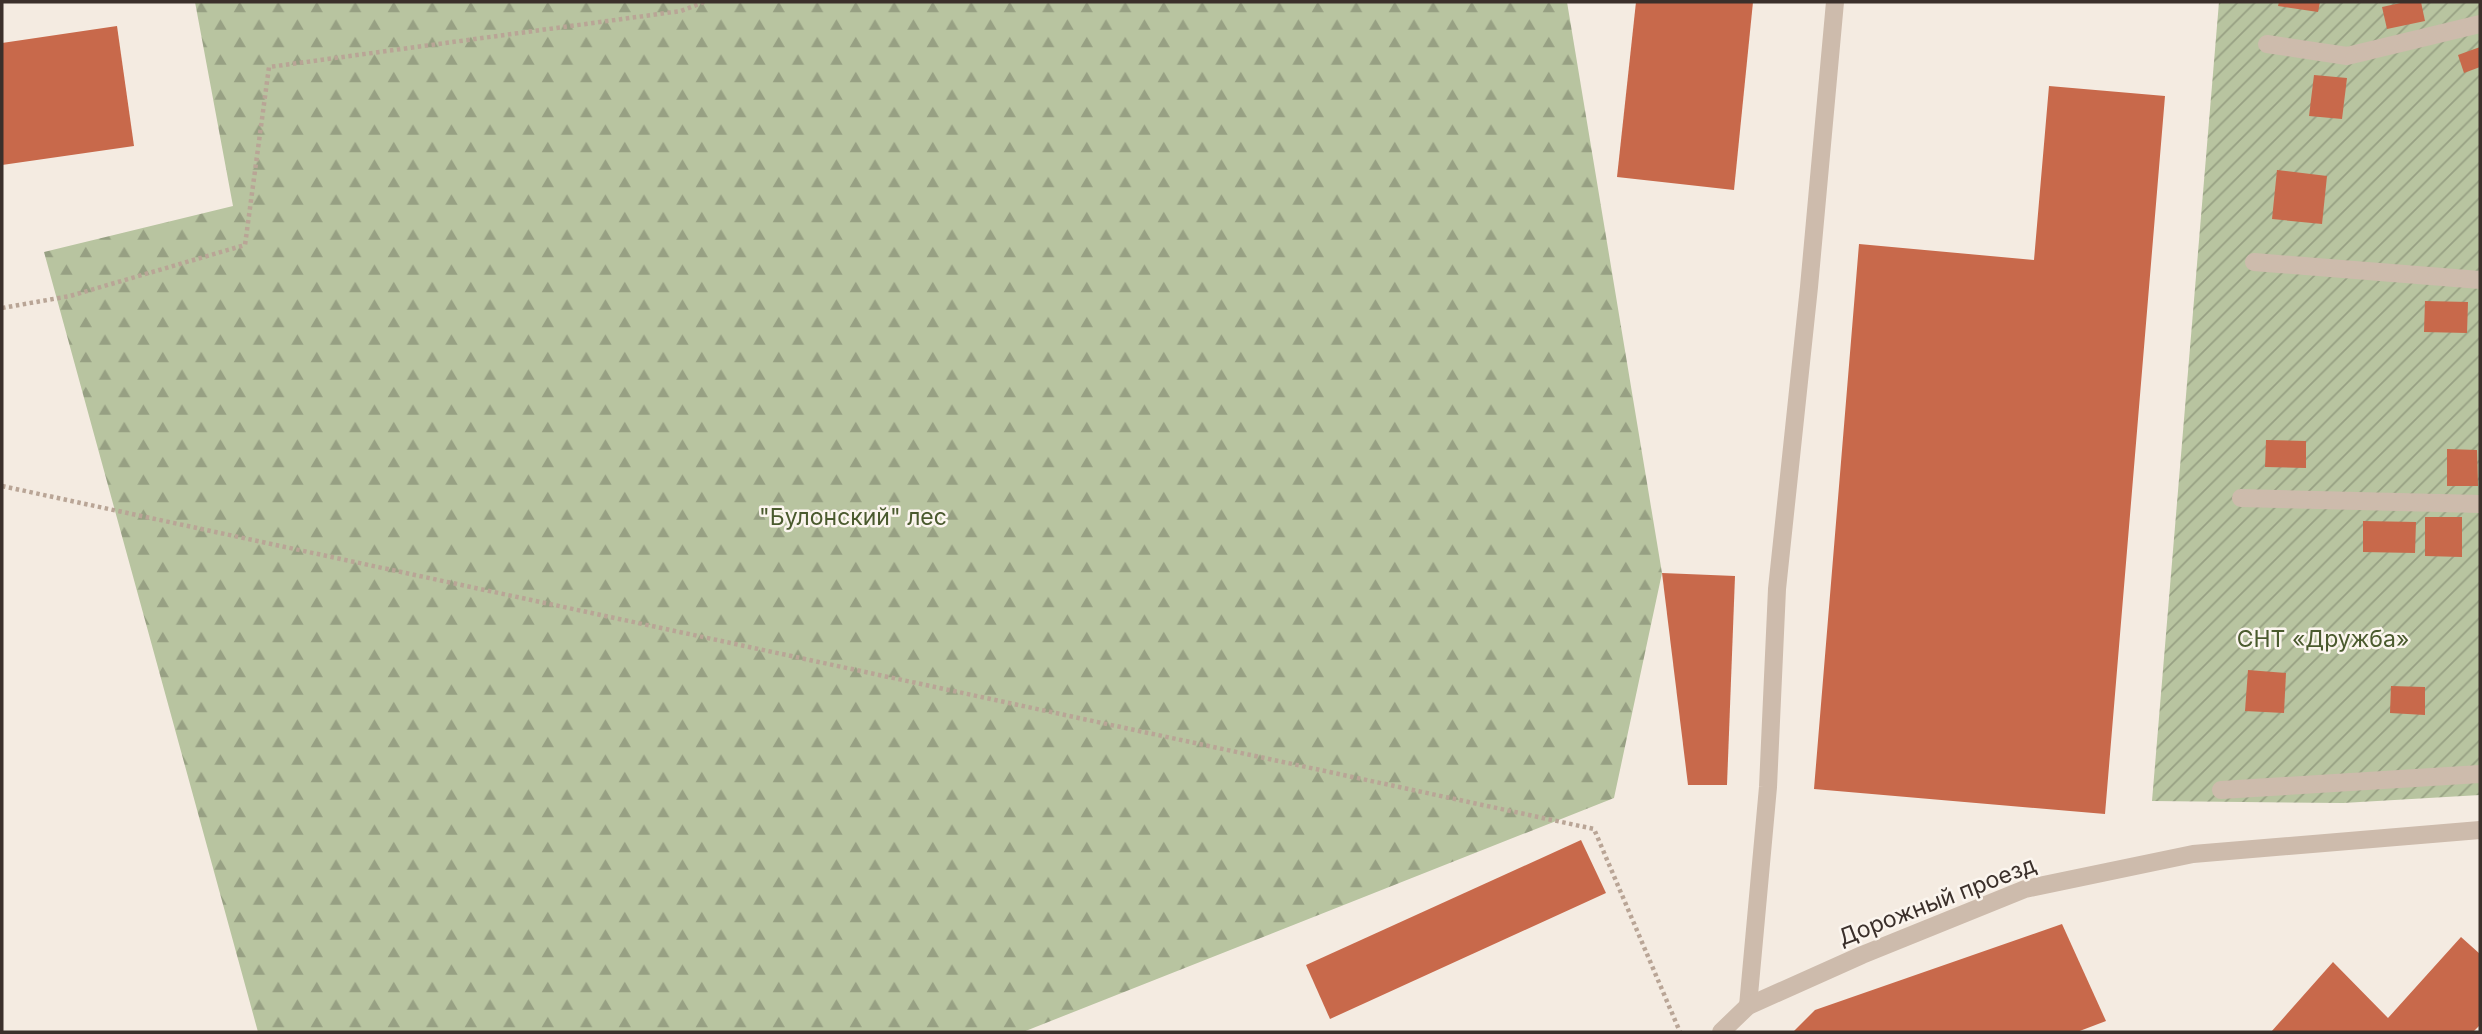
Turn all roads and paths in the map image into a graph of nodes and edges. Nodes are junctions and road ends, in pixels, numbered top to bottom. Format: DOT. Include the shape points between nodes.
graph roads {
  1 [pos="704,2"];
  2 [pos="1835,2"];
  3 [pos="2480,24"];
  4 [pos="2267,44"];
  5 [pos="2254,262"];
  6 [pos="2480,280"];
  7 [pos="2,308"];
  8 [pos="2,486"];
  9 [pos="2241,498"];
  10 [pos="2480,504"];
  11 [pos="2480,774"];
  12 [pos="2221,790"];
  13 [pos="2480,830"];
  14 [pos="1748,1006"];
  15 [pos="1680,1032"];
  16 [pos="1721,1032"];
  1 -- 7 [label="path" via="681,11 269,67 245,244 70,296"];
  2 -- 14 [label="street" via="1777,589 1768,787"];
  3 -- 4 [label="street" via="2347,55"];
  5 -- 6 [label="street"];
  8 -- 15 [label="path" via="1594,829"];
  9 -- 10 [label="street"];
  11 -- 12 [label="street"];
  13 -- 14 [label="street, Дорожный проезд" via="2193,854 2025,889"];
  14 -- 16 [label="street, Дорожный проезд"];
}
